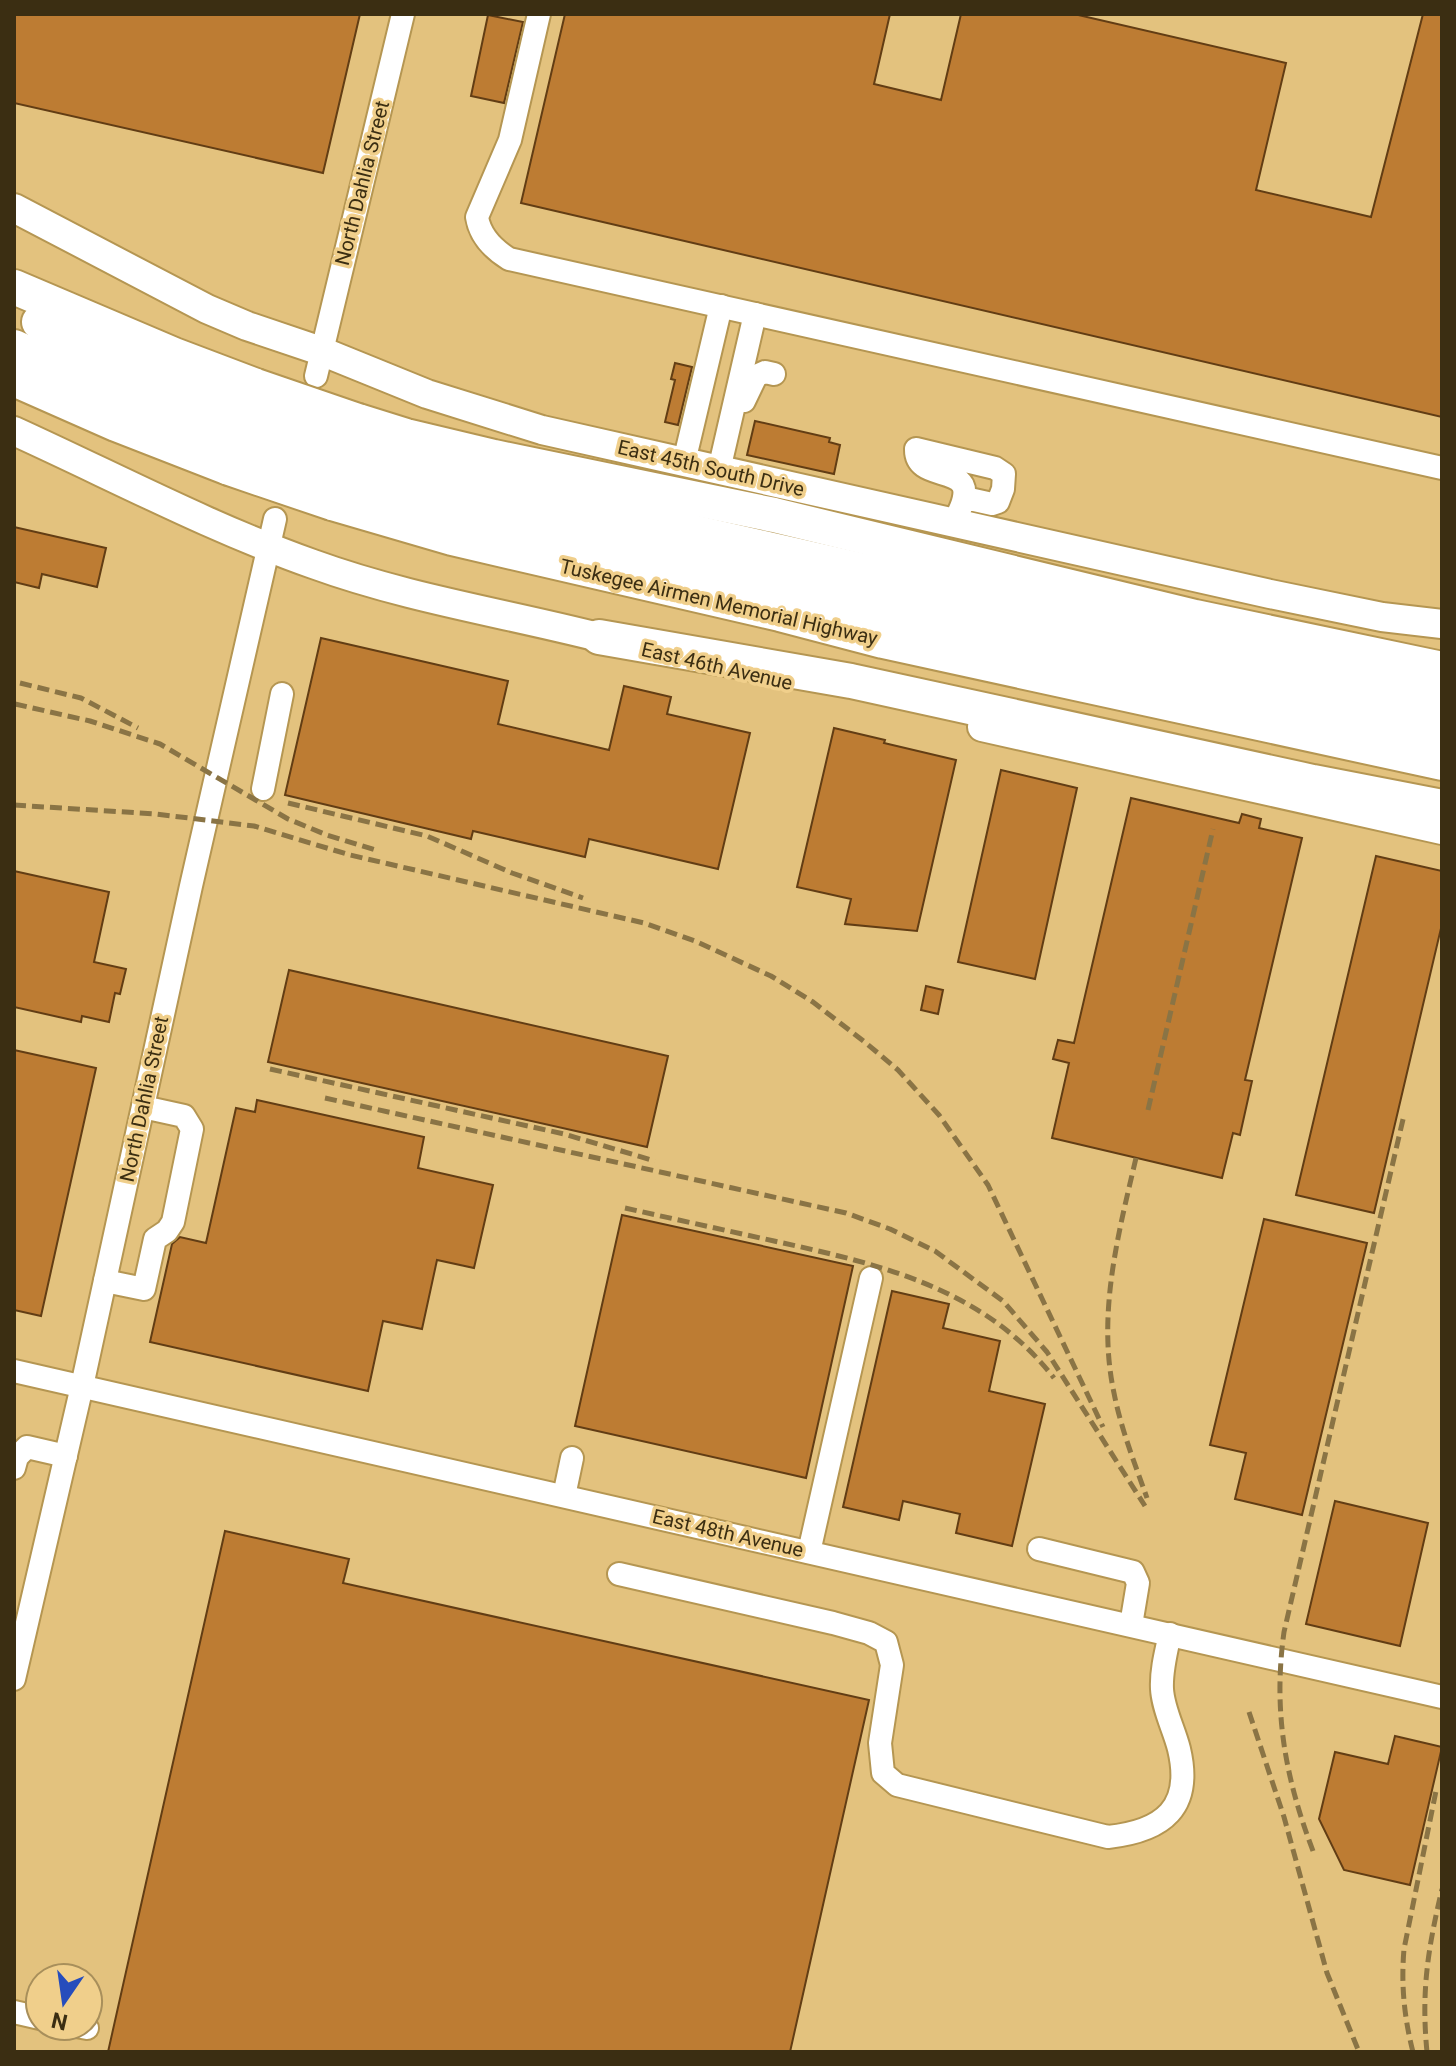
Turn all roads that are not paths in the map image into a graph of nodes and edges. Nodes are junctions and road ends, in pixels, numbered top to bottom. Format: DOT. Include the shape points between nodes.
graph roads {
  1 [pos="403,14"];
  2 [pos="539,14"];
  3 [pos="14,208"];
  4 [pos="14,287"];
  5 [pos="721,306"];
  6 [pos="14,310"];
  7 [pos="755,314"];
  8 [pos="14,347"];
  9 [pos="318,364"];
  10 [pos="774,374"];
  11 [pos="14,379"];
  12 [pos="693,422"];
  13 [pos="242,428"];
  14 [pos="728,430"];
  15 [pos="14,431"];
  16 [pos="684,462"];
  17 [pos="345,463"];
  18 [pos="1442,468"];
  19 [pos="719,470"];
  20 [pos="959,510"];
  21 [pos="275,519"];
  22 [pos="269,547"];
  23 [pos="1195,617"];
  24 [pos="1442,624"];
  25 [pos="599,637"];
  26 [pos="1442,646"];
  27 [pos="989,666"];
  28 [pos="1442,669"];
  29 [pos="282,694"];
  30 [pos="1442,697"];
  31 [pos="1442,730"];
  32 [pos="1442,763"];
  33 [pos="263,789"];
  34 [pos="1430,804"];
  35 [pos="1442,830"];
  36 [pos="143,1107"];
  37 [pos="871,1278"];
  38 [pos="105,1281"];
  39 [pos="14,1371"];
  40 [pos="82,1386"];
  41 [pos="66,1456"];
  42 [pos="572,1458"];
  43 [pos="14,1468"];
  44 [pos="564,1496"];
  45 [pos="1039,1549"];
  46 [pos="809,1552"];
  47 [pos="619,1574"];
  48 [pos="24,1590"];
  49 [pos="1131,1625"];
  50 [pos="1170,1634"];
  51 [pos="14,1679"];
  52 [pos="1442,1697"];
  1 -- 9 [label="street, North Dahlia Street"];
  2 -- 5 [label="street" via="510,140 478,214 481,230 500,253 521,263"];
  3 -- 9 [label="main road, East 45th South Drive"];
  4 -- 13 [label="highway, Tuskegee Airmen Memorial Highway" via="146,344"];
  5 -- 7 [label="street"];
  5 -- 12 [label="street"];
  6 -- 13 [label="highway" via="161,380"];
  7 -- 14 [label="street"];
  7 -- 18 [label="street"];
  8 -- 13 [label="highway" via="144,407"];
  9 -- 16 [label="main road, East 45th South Drive" via="393,381 542,430"];
  10 -- 14 [label="street" via="753,379"];
  11 -- 13 [label="highway, Tuskegee Airmen Memorial Highway" via="116,424"];
  12 -- 14 [label="street"];
  12 -- 16 [label="street"];
  13 -- 17 [label="highway, Tuskegee Airmen Memorial Highway, bridge"];
  13 -- 17 [label="highway, Tuskegee Airmen Memorial Highway, bridge"];
  14 -- 19 [label="street"];
  15 -- 22 [label="main road, East 46th Avenue"];
  16 -- 19 [label="main road, East 45th South Drive"];
  17 -- 23 [label="highway, Tuskegee Airmen Memorial Highway" via="420,440 774,515"];
  17 -- 27 [label="highway, Tuskegee Airmen Memorial Highway" via="452,538"];
  17 -- 30 [label="highway" via="441,475"];
  17 -- 31 [label="highway" via="559,534"];
  19 -- 20 [label="main road, East 45th South Drive"];
  20 -- 20 [label="street" via="998,502 1004,474 916,449 920,464 962,482"];
  20 -- 24 [label="main road, East 45th South Drive" via="1334,608"];
  21 -- 22 [label="street, North Dahlia Street"];
  22 -- 25 [label="main road, East 46th Avenue" via="364,579"];
  22 -- 36 [label="street, North Dahlia Street"];
  23 -- 26 [label="highway" via="1281,618"];
  23 -- 28 [label="highway, Tuskegee Airmen Memorial Highway"];
  25 -- 34 [label="highway" via="851,681"];
  25 -- 35 [label="main road, East 46th Avenue"];
  27 -- 32 [label="highway, Tuskegee Airmen Memorial Highway"];
  27 -- 34 [label="highway" via="1067,701"];
  29 -- 33 [label="street"];
  36 -- 38 [label="street, North Dahlia Street"];
  36 -- 38 [label="street" via="184,1116 192,1129 173,1222 155,1239 144,1289"];
  37 -- 46 [label="street"];
  38 -- 40 [label="street, North Dahlia Street"];
  39 -- 40 [label="street, East 48th Avenue"];
  40 -- 41 [label="street, North Dahlia Street"];
  40 -- 44 [label="street, East 48th Avenue"];
  41 -- 43 [label="street" via="27,1447"];
  41 -- 48 [label="street, North Dahlia Street"];
  42 -- 44 [label="street"];
  44 -- 46 [label="street, East 48th Avenue"];
  45 -- 49 [label="street" via="1133,1572 1138,1583"];
  46 -- 49 [label="street, East 48th Avenue"];
  47 -- 50 [label="street" via="833,1623 886,1642 892,1665 880,1743 883,1773 897,1785 1108,1837 1159,1825 1175,1807 1182,1782 1179,1752 1162,1691"];
  48 -- 51 [label="street, North Dahlia Street"];
  49 -- 50 [label="street, East 48th Avenue"];
  50 -- 52 [label="street, East 48th Avenue"];
}
